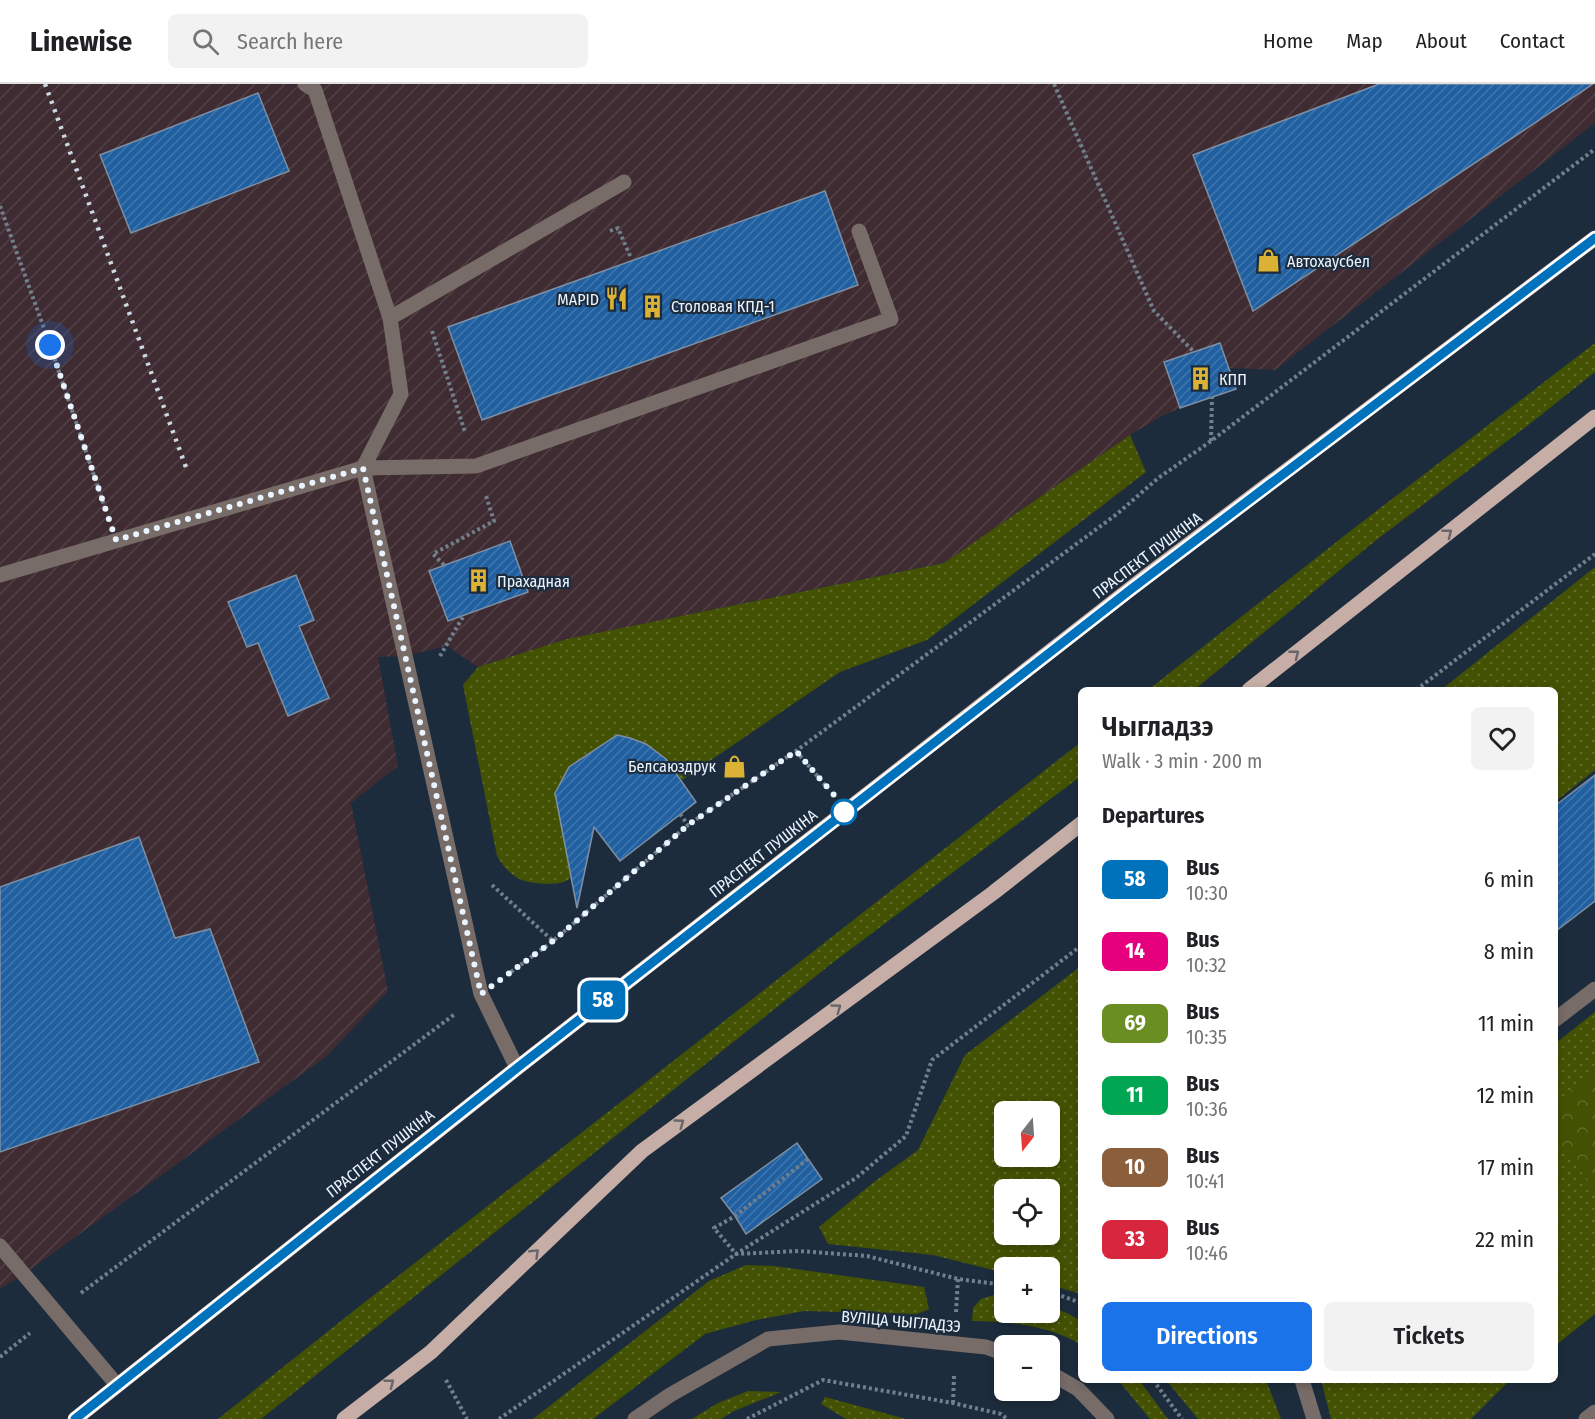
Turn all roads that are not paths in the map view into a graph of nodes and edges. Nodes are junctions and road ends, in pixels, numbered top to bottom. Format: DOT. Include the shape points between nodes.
graph roads {
  1 [pos="305,84"];
  2 [pos="624,182"];
  3 [pos="860,231"];
  4 [pos="1595,238"];
  5 [pos="390,318"];
  6 [pos="1595,417"];
  7 [pos="363,468"];
  8 [pos="0,575"];
  9 [pos="1253,687"];
  10 [pos="1078,826"];
  11 [pos="1595,989"];
  12 [pos="1558,1017"];
  13 [pos="517,1068"];
  14 [pos="0,1245"];
  15 [pos="994,1350"];
  16 [pos="1060,1379"];
  17 [pos="1303,1383"];
  18 [pos="117,1385"];
  19 [pos="1595,1412"];
  20 [pos="75,1419"];
  21 [pos="344,1419"];
  22 [pos="634,1419"];
  23 [pos="1107,1419"];
  24 [pos="1314,1419"];
  25 [pos="1586,1419"];
  1 -- 5 [label="street" via="315,90"];
  2 -- 5 [label="street"];
  3 -- 7 [label="street" via="891,319 476,466"];
  4 -- 13 [label="main road, ПРАСПЕКТ ПУШКІНА" via="1148,575"];
  5 -- 7 [label="street" via="401,394"];
  9 -- 6 [label="main road, one-way"];
  7 -- 8 [label="street"];
  7 -- 13 [label="street" via="481,994"];
  21 -- 10 [label="main road, one-way" via="431,1352 642,1151"];
  11 -- 12 [label="street"];
  13 -- 18 [label="main road, ПРАСПЕКТ ПУШКІНА"];
  14 -- 18 [label="street"];
  15 -- 22 [label="street, ВУЛІЦА ЧЫГЛАДЗЭ" via="839,1332 768,1339"];
  16 -- 23 [label="street" via="1078,1389"];
  17 -- 24 [label="street"];
  18 -- 20 [label="main road, ПРАСПЕКТ ПУШКІНА"];
  19 -- 25 [label="street"];
}
